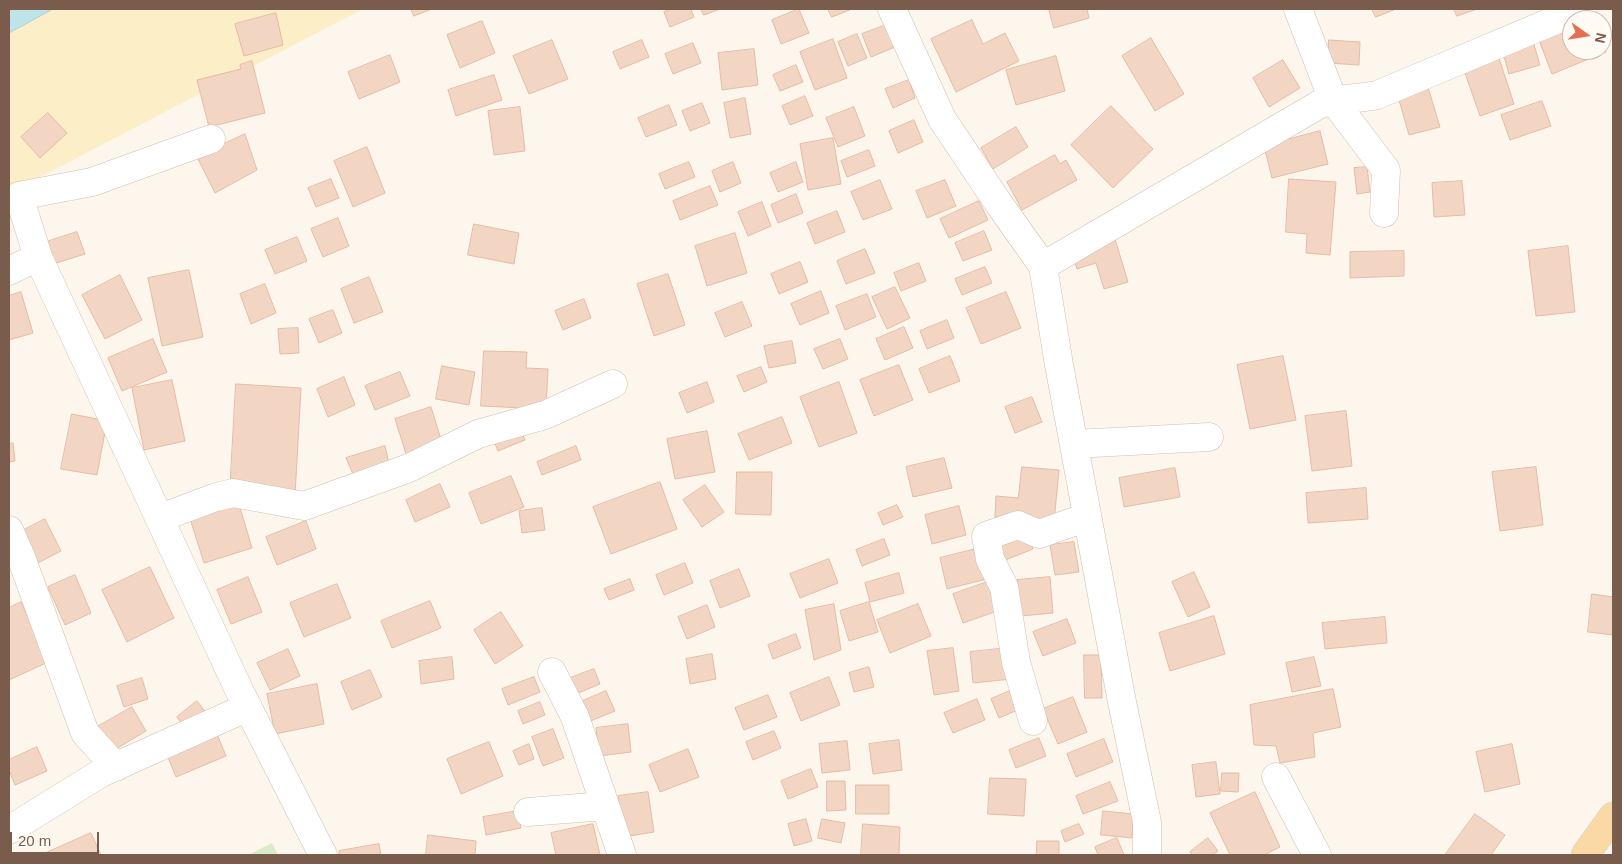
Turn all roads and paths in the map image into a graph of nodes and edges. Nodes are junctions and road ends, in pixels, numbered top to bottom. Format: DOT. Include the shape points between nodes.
graph roads {
  1 [pos="892,9"];
  2 [pos="1298,9"];
  3 [pos="1562,13"];
  4 [pos="1333,100"];
  5 [pos="211,139"];
  6 [pos="1384,213"];
  7 [pos="38,257"];
  8 [pos="1043,266"];
  9 [pos="9,271"];
  10 [pos="613,384"];
  11 [pos="1209,437"];
  12 [pos="1074,444"];
  13 [pos="1087,517"];
  14 [pos="160,518"];
  15 [pos="9,530"];
  16 [pos="552,672"];
  17 [pos="248,707"];
  18 [pos="1033,721"];
  19 [pos="116,767"];
  20 [pos="1276,777"];
  21 [pos="605,806"];
  22 [pos="528,812"];
  23 [pos="1613,816"];
  24 [pos="9,830"];
  25 [pos="323,855"];
  26 [pos="622,855"];
  27 [pos="1146,855"];
  28 [pos="1318,855"];
  29 [pos="1585,855"];
  1 -- 8 [label="street" via="942,119"];
  2 -- 4 [label="street"];
  3 -- 4 [label="street" via="1378,95"];
  4 -- 6 [label="street" via="1386,170"];
  4 -- 8 [label="street" via="1320,104"];
  5 -- 7 [label="street" via="92,182 19,196"];
  7 -- 9 [label="street"];
  7 -- 14 [label="street"];
  8 -- 12 [label="street"];
  10 -- 14 [label="street" via="545,415 478,434 409,468 304,506 233,493 216,496"];
  11 -- 12 [label="street"];
  12 -- 13 [label="street"];
  13 -- 18 [label="street" via="1039,534 1018,526 986,536 990,559 1004,587 1016,662"];
  13 -- 27 [label="street" via="1147,822"];
  14 -- 17 [label="street"];
  15 -- 19 [label="street" via="85,733"];
  16 -- 21 [label="street" via="574,717"];
  17 -- 19 [label="street"];
  17 -- 25 [label="street"];
  19 -- 24 [label="street"];
  20 -- 28 [label="street"];
  21 -- 22 [label="street"];
  21 -- 26 [label="street"];
  23 -- 29 [label="main road"];
}
